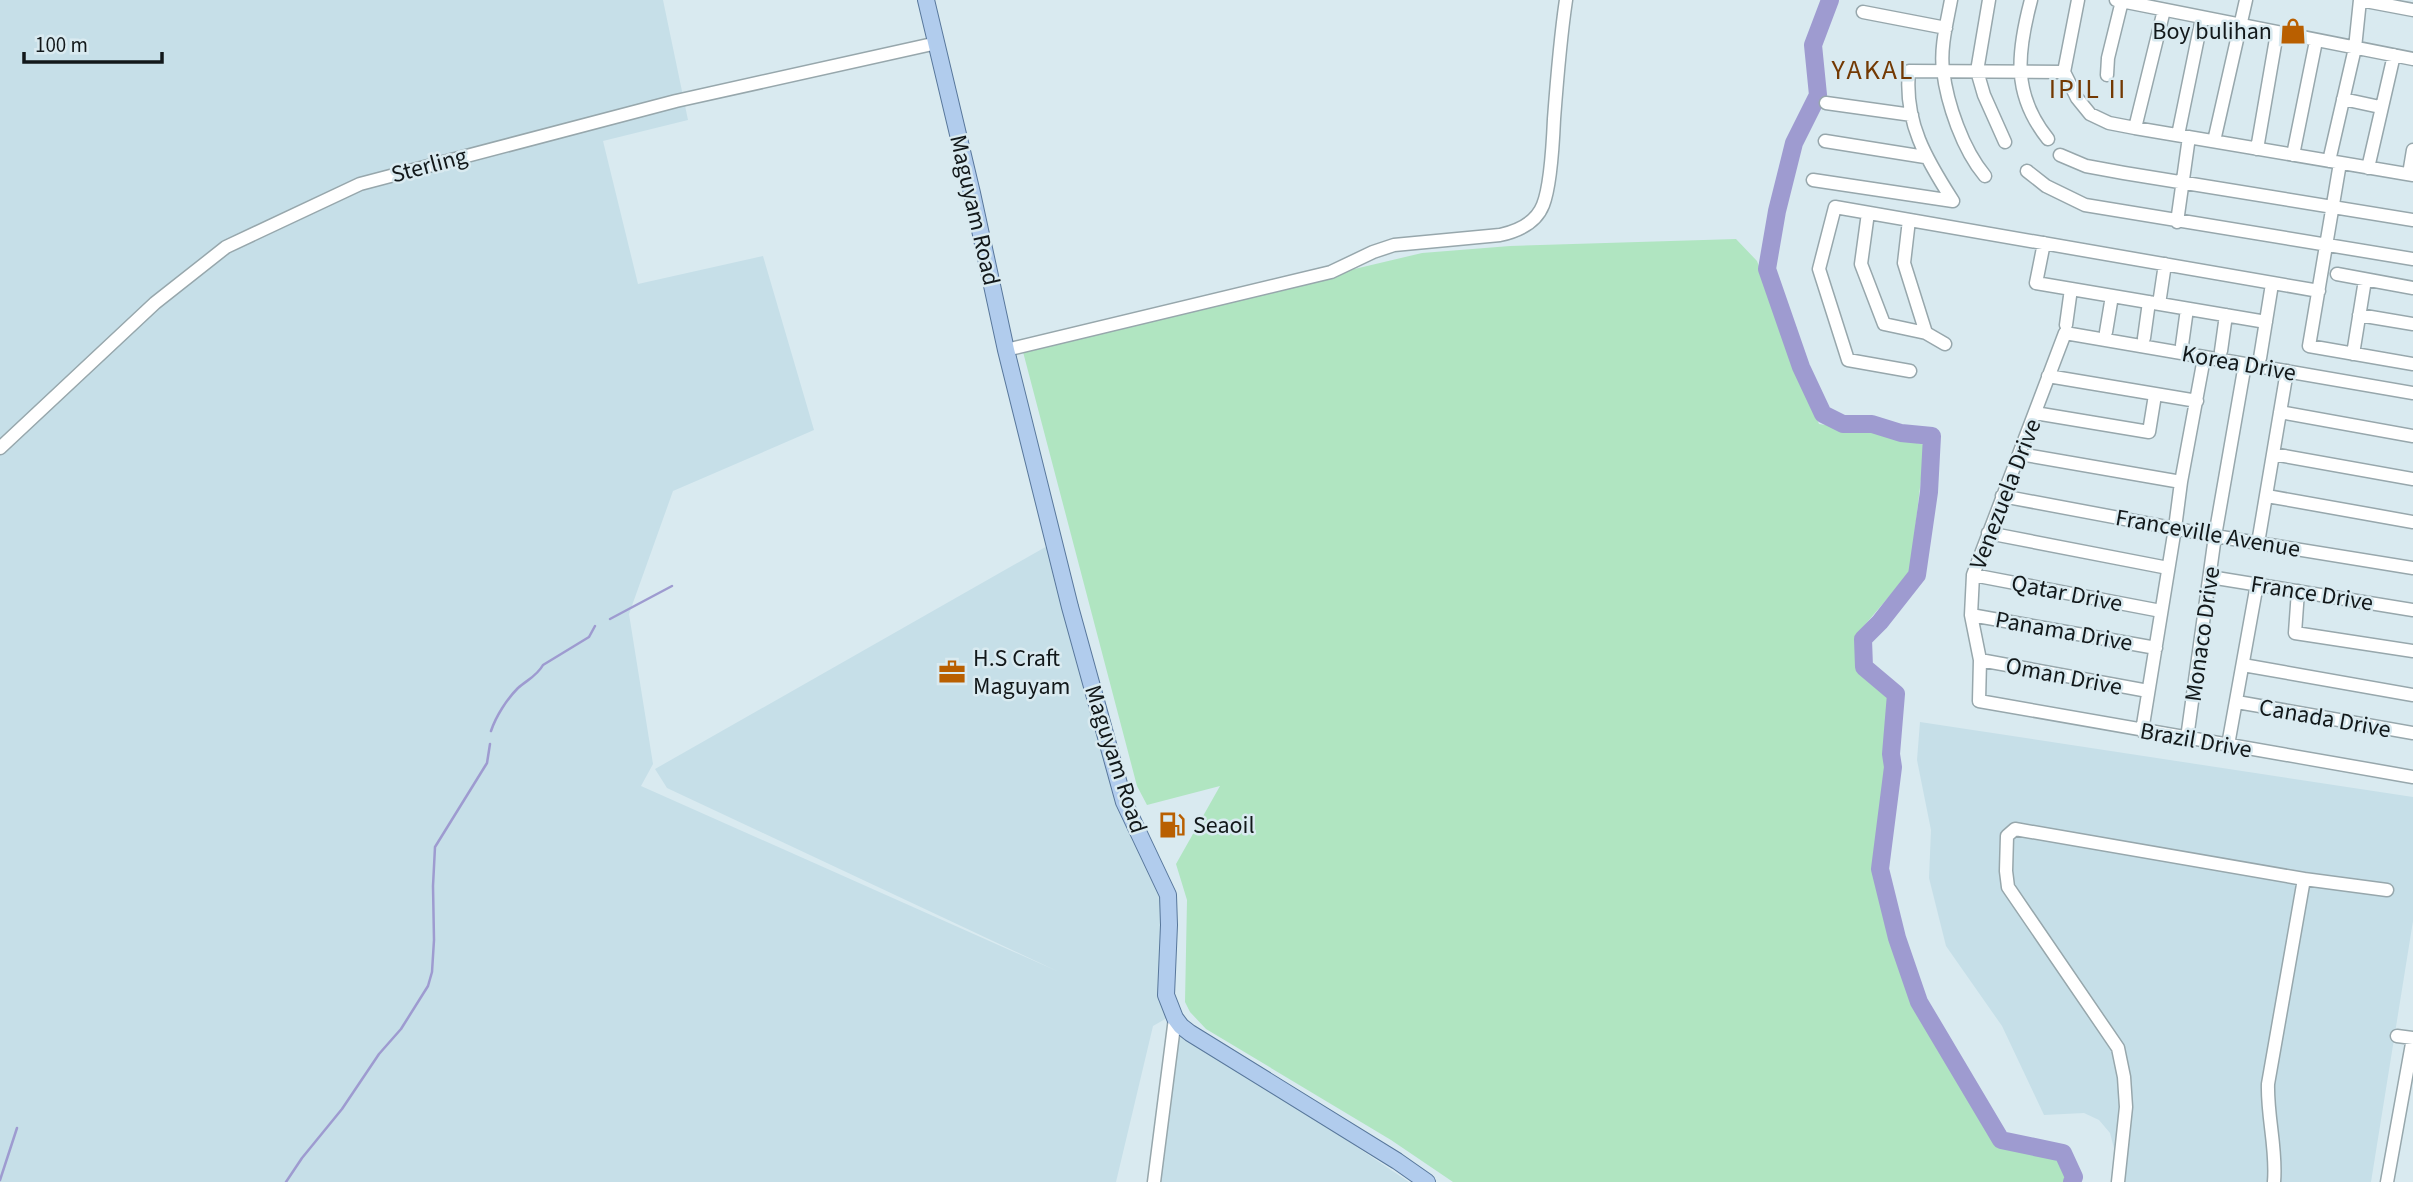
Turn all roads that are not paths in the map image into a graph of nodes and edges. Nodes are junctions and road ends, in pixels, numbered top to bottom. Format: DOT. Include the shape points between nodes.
graph roads {
  1 [pos="926,0"];
  2 [pos="1566,0"];
  3 [pos="1951,0"];
  4 [pos="1989,0"];
  5 [pos="2031,0"];
  6 [pos="2078,0"];
  7 [pos="2246,0"];
  8 [pos="2360,0"];
  9 [pos="2119,1"];
  10 [pos="2413,9"];
  11 [pos="2164,10"];
  12 [pos="1863,12"];
  13 [pos="2202,18"];
  14 [pos="2241,26"];
  15 [pos="1946,28"];
  16 [pos="2277,33"];
  17 [pos="2316,41"];
  18 [pos="937,43"];
  19 [pos="2355,48"];
  20 [pos="2394,55"];
  21 [pos="2413,59"];
  22 [pos="1943,69"];
  23 [pos="1977,71"];
  24 [pos="2019,72"];
  25 [pos="2064,72"];
  26 [pos="2107,75"];
  27 [pos="2343,99"];
  28 [pos="1826,103"];
  29 [pos="2380,107"];
  30 [pos="1912,115"];
  31 [pos="2135,128"];
  32 [pos="2184,136"];
  33 [pos="2048,139"];
  34 [pos="1825,141"];
  35 [pos="2214,141"];
  36 [pos="2004,142"];
  37 [pos="2257,149"];
  38 [pos="2413,150"];
  39 [pos="2060,155"];
  40 [pos="2294,155"];
  41 [pos="1925,157"];
  42 [pos="2334,162"];
  43 [pos="2368,168"];
  44 [pos="2027,171"];
  45 [pos="2411,175"];
  46 [pos="1985,176"];
  47 [pos="1812,180"];
  48 [pos="2182,182"];
  49 [pos="2332,207"];
  50 [pos="1868,213"];
  51 [pos="1909,220"];
  52 [pos="2413,220"];
  53 [pos="2177,222"];
  54 [pos="2043,243"];
  55 [pos="2326,244"];
  56 [pos="2413,259"];
  57 [pos="2165,264"];
  58 [pos="2337,274"];
  59 [pos="2365,279"];
  60 [pos="2272,284"];
  61 [pos="2413,288"];
  62 [pos="2071,289"];
  63 [pos="2319,291"];
  64 [pos="2112,296"];
  65 [pos="2154,303"];
  66 [pos="2187,309"];
  67 [pos="2226,315"];
  68 [pos="2359,315"];
  69 [pos="2266,322"];
  70 [pos="2413,324"];
  71 [pos="2066,329"];
  72 [pos="2106,332"];
  73 [pos="1926,333"];
  74 [pos="2144,338"];
  75 [pos="1945,344"];
  76 [pos="2182,345"];
  77 [pos="1006,350"];
  78 [pos="2221,351"];
  79 [pos="2353,354"];
  80 [pos="2204,358"];
  81 [pos="2260,358"];
  82 [pos="2245,364"];
  83 [pos="2413,364"];
  84 [pos="1910,371"];
  85 [pos="2287,372"];
  86 [pos="2048,376"];
  87 [pos="2413,393"];
  88 [pos="2155,395"];
  89 [pos="2197,401"];
  90 [pos="2280,412"];
  91 [pos="2035,413"];
  92 [pos="2413,436"];
  93 [pos="0,448"];
  94 [pos="2020,454"];
  95 [pos="2273,454"];
  96 [pos="2413,479"];
  97 [pos="2181,482"];
  98 [pos="2002,496"];
  99 [pos="2267,496"];
  100 [pos="2413,522"];
  101 [pos="2175,528"];
  102 [pos="1988,533"];
  103 [pos="2216,536"];
  104 [pos="2258,543"];
  105 [pos="2168,568"];
  106 [pos="2413,568"];
  107 [pos="1973,575"];
  108 [pos="2210,577"];
  109 [pos="2258,584"];
  110 [pos="2298,591"];
  111 [pos="2413,610"];
  112 [pos="2161,611"];
  113 [pos="1971,615"];
  114 [pos="2156,648"];
  115 [pos="2413,651"];
  116 [pos="1980,660"];
  117 [pos="2244,665"];
  118 [pos="2148,691"];
  119 [pos="2413,695"];
  120 [pos="1979,701"];
  121 [pos="2237,702"];
  122 [pos="2142,731"];
  123 [pos="2413,733"];
  124 [pos="2187,738"];
  125 [pos="2228,745"];
  126 [pos="2413,777"];
  127 [pos="2304,879"];
  128 [pos="2387,890"];
  129 [pos="1175,1018"];
  130 [pos="2397,1036"];
  131 [pos="2413,1038"];
  132 [pos="2409,1073"];
  133 [pos="1154,1182"];
  134 [pos="1427,1182"];
  135 [pos="2118,1182"];
  136 [pos="2274,1182"];
  137 [pos="2387,1182"];
  1 -- 18 [label="main road, Maguyam Road"];
  2 -- 77 [label="street" via="1552,158 1543,206 1531,222 1500,235 1394,245 1331,272"];
  3 -- 15 [label="street"];
  4 -- 23 [label="street"];
  5 -- 24 [label="street"];
  6 -- 25 [label="street"];
  7 -- 14 [label="street"];
  8 -- 10 [label="street"];
  8 -- 19 [label="street"];
  9 -- 11 [label="street"];
  9 -- 26 [label="street"];
  11 -- 13 [label="street"];
  11 -- 31 [label="street"];
  12 -- 15 [label="street"];
  13 -- 14 [label="street"];
  13 -- 32 [label="street"];
  14 -- 16 [label="street"];
  14 -- 35 [label="street"];
  15 -- 22 [label="street"];
  16 -- 17 [label="street"];
  16 -- 37 [label="street"];
  17 -- 19 [label="street"];
  17 -- 40 [label="street"];
  18 -- 77 [label="main road, Maguyam Road"];
  18 -- 93 [label="street, Sterling" via="676,101 360,184 226,247 155,303"];
  19 -- 20 [label="street"];
  19 -- 27 [label="street"];
  20 -- 21 [label="street"];
  20 -- 29 [label="street"];
  22 -- 23 [label="street"];
  22 -- 30 [label="street" via="1909,71"];
  22 -- 46 [label="street" via="1959,131"];
  23 -- 24 [label="street"];
  23 -- 36 [label="street"];
  24 -- 25 [label="street"];
  24 -- 33 [label="street" via="2034,121"];
  25 -- 31 [label="street" via="2090,114"];
  27 -- 29 [label="street"];
  27 -- 42 [label="street"];
  28 -- 30 [label="street"];
  29 -- 43 [label="street"];
  30 -- 41 [label="street"];
  31 -- 32 [label="street"];
  32 -- 35 [label="street"];
  32 -- 48 [label="street"];
  34 -- 41 [label="street"];
  35 -- 37 [label="street"];
  37 -- 40 [label="street"];
  38 -- 45 [label="street"];
  39 -- 48 [label="street" via="2086,166"];
  40 -- 42 [label="street"];
  41 -- 47 [label="street" via="1953,201"];
  42 -- 43 [label="street"];
  42 -- 49 [label="street"];
  43 -- 45 [label="street"];
  44 -- 53 [label="street" via="2085,205"];
  48 -- 49 [label="street"];
  48 -- 53 [label="street"];
  49 -- 52 [label="street"];
  49 -- 55 [label="street"];
  50 -- 51 [label="street"];
  50 -- 73 [label="street" via="1861,264 1884,324"];
  50 -- 84 [label="street" via="1835,207 1819,269 1848,360"];
  51 -- 54 [label="street"];
  51 -- 73 [label="street" via="1903,263"];
  53 -- 55 [label="street"];
  54 -- 57 [label="street"];
  54 -- 62 [label="street" via="2036,283"];
  55 -- 56 [label="street"];
  55 -- 63 [label="street"];
  57 -- 60 [label="street"];
  57 -- 65 [label="street"];
  58 -- 59 [label="street"];
  59 -- 61 [label="street"];
  59 -- 68 [label="street"];
  60 -- 63 [label="street"];
  60 -- 69 [label="street"];
  62 -- 64 [label="street"];
  62 -- 71 [label="street, Venezuela Drive"];
  63 -- 79 [label="street" via="2309,346"];
  64 -- 65 [label="street"];
  64 -- 72 [label="street"];
  65 -- 66 [label="street"];
  65 -- 74 [label="street"];
  66 -- 67 [label="street"];
  66 -- 76 [label="street"];
  67 -- 69 [label="street"];
  67 -- 78 [label="street"];
  68 -- 70 [label="street"];
  68 -- 79 [label="street"];
  69 -- 81 [label="street"];
  71 -- 80 [label="street, Korea Drive"];
  71 -- 86 [label="street, Venezuela Drive"];
  73 -- 75 [label="street"];
  77 -- 129 [label="main road, Maguyam Road" via="1124,802 1168,895 1165,986"];
  79 -- 83 [label="street"];
  80 -- 82 [label="street, Korea Drive"];
  80 -- 89 [label="street"];
  82 -- 85 [label="street, Korea Drive"];
  82 -- 103 [label="street, Monaco Drive"];
  85 -- 87 [label="street, Korea Drive"];
  85 -- 90 [label="street"];
  86 -- 88 [label="street"];
  86 -- 91 [label="street, Venezuela Drive"];
  88 -- 89 [label="street"];
  88 -- 91 [label="street" via="2148,432"];
  89 -- 97 [label="street"];
  90 -- 92 [label="street"];
  90 -- 95 [label="street"];
  91 -- 94 [label="street, Venezuela Drive"];
  94 -- 97 [label="street"];
  94 -- 98 [label="street, Venezuela Drive"];
  95 -- 96 [label="street"];
  95 -- 99 [label="street"];
  97 -- 101 [label="street"];
  98 -- 101 [label="street, Franceville Avenue"];
  98 -- 102 [label="street, Venezuela Drive"];
  99 -- 100 [label="street"];
  99 -- 104 [label="street"];
  101 -- 103 [label="street, Franceville Avenue"];
  101 -- 105 [label="street"];
  102 -- 105 [label="street"];
  102 -- 107 [label="street, Venezuela Drive"];
  103 -- 104 [label="street, Franceville Avenue"];
  103 -- 108 [label="street, Monaco Drive"];
  104 -- 106 [label="street, Franceville Avenue"];
  105 -- 112 [label="street"];
  107 -- 112 [label="street, Qatar Drive"];
  107 -- 113 [label="street, Venezuela Drive"];
  108 -- 109 [label="street, France Drive"];
  108 -- 124 [label="street, Monaco Drive"];
  109 -- 110 [label="street, France Drive"];
  109 -- 117 [label="street"];
  110 -- 111 [label="street, France Drive"];
  110 -- 115 [label="street" via="2295,633"];
  112 -- 114 [label="street"];
  113 -- 114 [label="street, Panama Drive"];
  113 -- 116 [label="street, Venezuela Drive"];
  114 -- 118 [label="street"];
  116 -- 118 [label="street, Oman Drive"];
  116 -- 120 [label="street, Venezuela Drive"];
  117 -- 119 [label="street"];
  117 -- 121 [label="street"];
  118 -- 122 [label="street"];
  120 -- 122 [label="street, Brazil Drive"];
  121 -- 123 [label="street, Canada Drive"];
  121 -- 125 [label="street"];
  122 -- 124 [label="street, Brazil Drive"];
  124 -- 125 [label="street, Brazil Drive"];
  125 -- 126 [label="street, Brazil Drive"];
  127 -- 128 [label="street"];
  127 -- 135 [label="street" via="2015,829 2007,836 2008,887 2118,1048 2126,1107"];
  127 -- 136 [label="street" via="2268,1084"];
  129 -- 133 [label="street"];
  129 -- 134 [label="main road" via="1190,1032"];
  130 -- 131 [label="street"];
  131 -- 132 [label="street"];
  132 -- 137 [label="street"];
}
